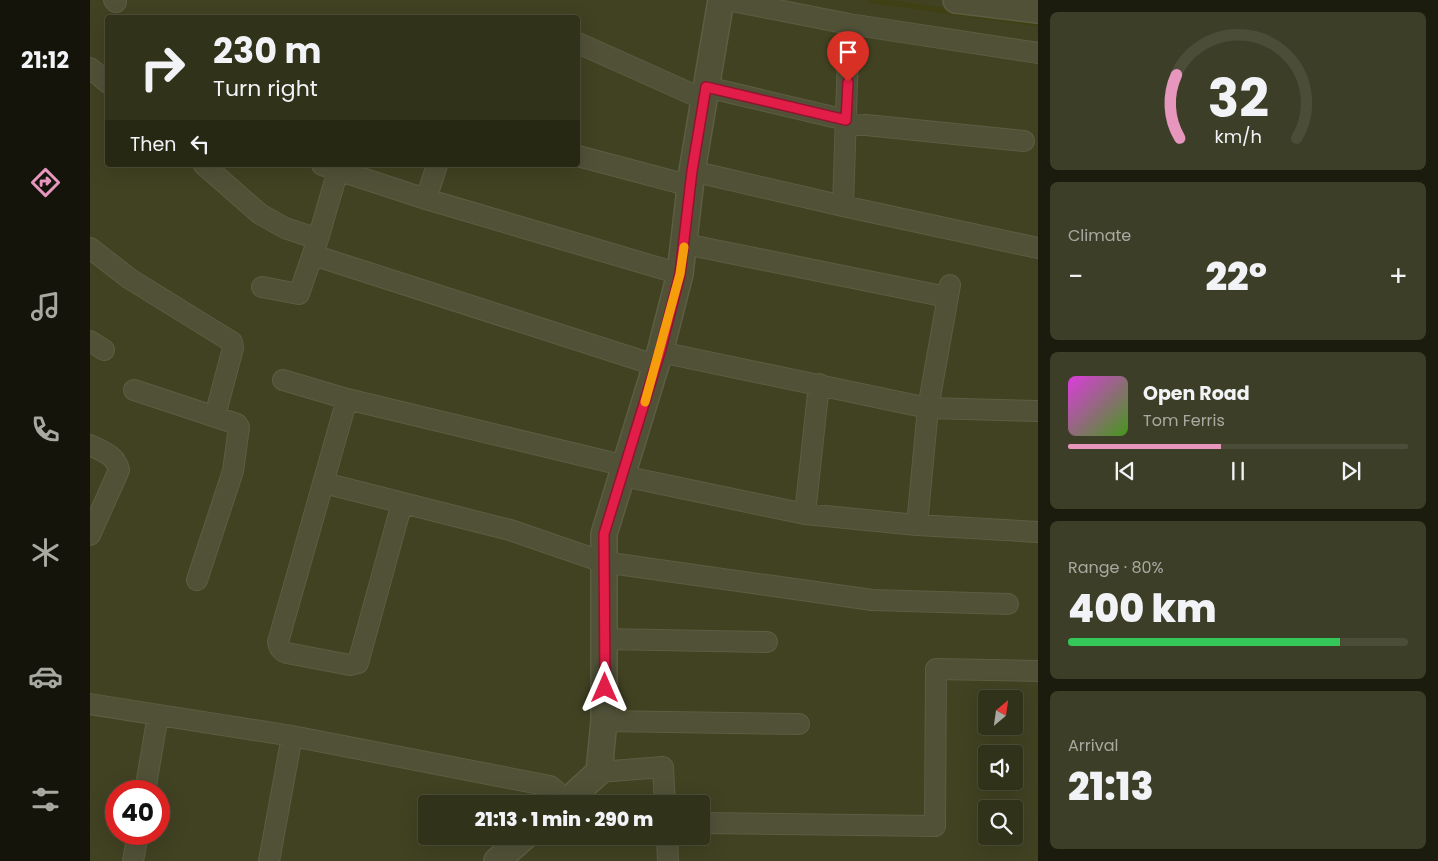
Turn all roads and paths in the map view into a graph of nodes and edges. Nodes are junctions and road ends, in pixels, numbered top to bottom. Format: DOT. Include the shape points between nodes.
graph roads {
  1 [pos="721,0"];
  2 [pos="727,0"];
  3 [pos="956,0"];
  4 [pos="1038,10"];
  5 [pos="849,24"];
  6 [pos="580,44"];
  7 [pos="1038,53"];
  8 [pos="90,68"];
  9 [pos="105,80"];
  10 [pos="705,93"];
  11 [pos="846,122"];
  12 [pos="1024,141"];
  13 [pos="580,156"];
  14 [pos="206,167"];
  15 [pos="330,167"];
  16 [pos="436,167"];
  17 [pos="692,178"];
  18 [pos="426,199"];
  19 [pos="843,206"];
  20 [pos="685,244"];
  21 [pos="315,247"];
  22 [pos="90,248"];
  23 [pos="1038,248"];
  24 [pos="680,274"];
  25 [pos="262,287"];
  26 [pos="658,358"];
  27 [pos="283,380"];
  28 [pos="818,384"];
  29 [pos="134,390"];
  30 [pos="347,399"];
  31 [pos="928,408"];
  32 [pos="1038,411"];
  33 [pos="215,416"];
  34 [pos="90,446"];
  35 [pos="624,471"];
  36 [pos="324,483"];
  37 [pos="402,503"];
  38 [pos="804,514"];
  39 [pos="917,525"];
  40 [pos="1038,532"];
  41 [pos="90,535"];
  42 [pos="603,562"];
  43 [pos="197,580"];
  44 [pos="1008,604"];
  45 [pos="605,639"];
  46 [pos="767,642"];
  47 [pos="1038,670"];
  48 [pos="90,704"];
  49 [pos="158,715"];
  50 [pos="604,721"];
  51 [pos="799,724"];
  52 [pos="292,736"];
  53 [pos="599,772"];
  54 [pos="147,780"];
  55 [pos="559,795"];
  56 [pos="574,795"];
  57 [pos="665,795"];
  58 [pos="710,823"];
  59 [pos="136,845"];
  60 [pos="515,845"];
  61 [pos="667,845"];
  62 [pos="133,861"];
  63 [pos="269,861"];
  64 [pos="497,861"];
  65 [pos="668,861"];
  1 -- 10 [label="street"];
  2 -- 5 [label="street"];
  3 -- 4 [label="street"];
  5 -- 7 [label="street"];
  5 -- 11 [label="street"];
  6 -- 10 [label="street"];
  8 -- 9 [label="street"];
  10 -- 11 [label="street"];
  10 -- 17 [label="street"];
  11 -- 12 [label="street"];
  11 -- 19 [label="street"];
  13 -- 17 [label="street"];
  14 -- 21 [label="street" via="260,214"];
  15 -- 18 [label="street"];
  15 -- 21 [label="street"];
  16 -- 18 [label="street"];
  17 -- 19 [label="street"];
  17 -- 20 [label="street"];
  18 -- 24 [label="street"];
  19 -- 23 [label="street"];
  20 -- 24 [label="street"];
  20 -- 31 [label="street" via="948,291"];
  21 -- 25 [label="street" via="299,294"];
  21 -- 26 [label="street"];
  22 -- 33 [label="street" via="130,280 232,342"];
  24 -- 26 [label="street"];
  26 -- 28 [label="street"];
  26 -- 35 [label="street"];
  27 -- 30 [label="street"];
  28 -- 31 [label="street"];
  28 -- 38 [label="street"];
  29 -- 33 [label="street"];
  30 -- 35 [label="street"];
  30 -- 36 [label="street"];
  31 -- 32 [label="street"];
  31 -- 39 [label="street"];
  33 -- 43 [label="street" via="237,424 240,430 233,471"];
  34 -- 41 [label="street" via="112,458 118,463 119,470"];
  35 -- 38 [label="street"];
  35 -- 42 [label="street" via="604,534"];
  36 -- 37 [label="street"];
  36 -- 37 [label="street" via="278,642 287,653 350,665 358,663"];
  37 -- 42 [label="street" via="510,530"];
  38 -- 39 [label="street"];
  39 -- 40 [label="street"];
  42 -- 44 [label="street" via="872,600"];
  42 -- 45 [label="street"];
  45 -- 46 [label="street"];
  45 -- 50 [label="street"];
  47 -- 58 [label="street" via="936,669 935,826"];
  48 -- 49 [label="street"];
  49 -- 52 [label="street"];
  49 -- 54 [label="street"];
  50 -- 51 [label="street"];
  50 -- 53 [label="street"];
  52 -- 55 [label="street" via="550,786"];
  52 -- 63 [label="street"];
  53 -- 56 [label="street"];
  53 -- 57 [label="street" via="663,767"];
  59 -- 62 [label="street"];
  60 -- 64 [label="street"];
  61 -- 65 [label="street"];
}
